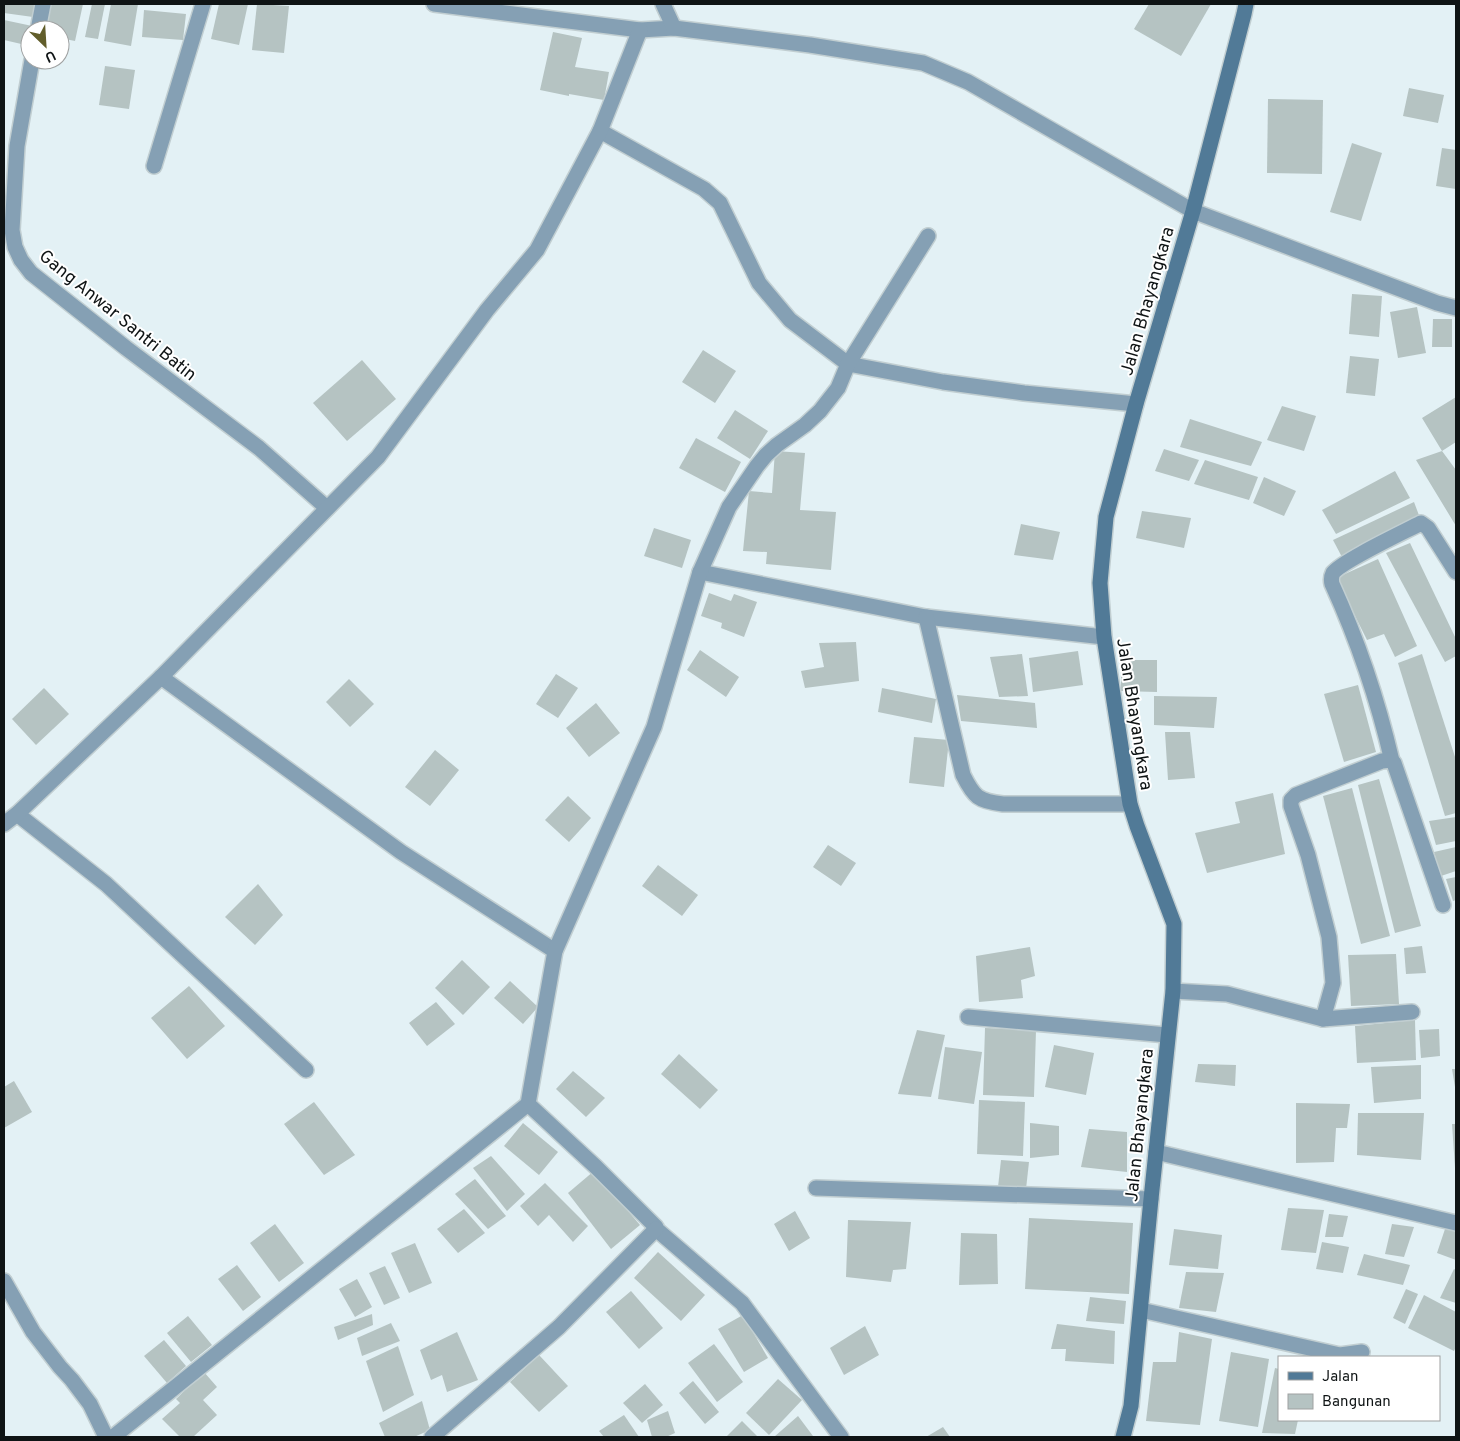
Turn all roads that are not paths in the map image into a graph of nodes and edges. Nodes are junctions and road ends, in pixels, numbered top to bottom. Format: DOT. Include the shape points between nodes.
graph roads {
  1 [pos="43,4"];
  2 [pos="203,4"];
  3 [pos="434,4"];
  4 [pos="663,4"];
  5 [pos="1246,4"];
  6 [pos="40,20"];
  7 [pos="674,28"];
  8 [pos="640,30"];
  9 [pos="30,70"];
  10 [pos="600,130"];
  11 [pos="154,166"];
  12 [pos="1193,211"];
  13 [pos="928,236"];
  14 [pos="1456,308"];
  15 [pos="848,364"];
  16 [pos="1136,404"];
  17 [pos="327,508"];
  18 [pos="700,572"];
  19 [pos="1456,572"];
  20 [pos="926,618"];
  21 [pos="1104,637"];
  22 [pos="161,677"];
  23 [pos="1392,761"];
  24 [pos="1130,804"];
  25 [pos="17,814"];
  26 [pos="4,824"];
  27 [pos="1443,905"];
  28 [pos="555,951"];
  29 [pos="1173,991"];
  30 [pos="1412,1012"];
  31 [pos="968,1017"];
  32 [pos="1323,1019"];
  33 [pos="1167,1035"];
  34 [pos="306,1070"];
  35 [pos="528,1104"];
  36 [pos="1156,1152"];
  37 [pos="816,1188"];
  38 [pos="1150,1199"];
  39 [pos="1456,1223"];
  40 [pos="656,1229"];
  41 [pos="4,1281"];
  42 [pos="1141,1310"];
  43 [pos="1362,1352"];
  44 [pos="106,1437"];
  45 [pos="113,1437"];
  46 [pos="432,1437"];
  47 [pos="841,1437"];
  48 [pos="1123,1437"];
  1 -- 6 [label="street"];
  2 -- 11 [label="street"];
  3 -- 8 [label="street"];
  4 -- 7 [label="street"];
  5 -- 12 [label="street, Jalan Bhayangkara"];
  7 -- 8 [label="street"];
  7 -- 12 [label="street" via="923,63 968,82"];
  8 -- 10 [label="street"];
  9 -- 17 [label="street, Gang Anwar Santri Batin" via="17,146 12,230 21,260 30,273 259,448"];
  10 -- 15 [label="street" via="704,189 720,204 759,283 790,320"];
  10 -- 17 [label="street" via="537,250 487,310 378,457"];
  12 -- 14 [label="street"];
  12 -- 16 [label="street, Jalan Bhayangkara"];
  13 -- 15 [label="street"];
  15 -- 16 [label="street" via="943,382"];
  15 -- 18 [label="street" via="838,388 820,411 776,445 756,466 729,507"];
  16 -- 21 [label="street, Jalan Bhayangkara" via="1106,517 1100,583"];
  17 -- 22 [label="street"];
  18 -- 20 [label="street"];
  18 -- 28 [label="street" via="654,727"];
  19 -- 23 [label="street" via="1428,528 1421,523 1354,558 1334,571 1331,578 1359,649"];
  20 -- 21 [label="street"];
  20 -- 24 [label="street" via="963,776 972,792 985,802 1003,804"];
  21 -- 24 [label="street, Jalan Bhayangkara"];
  22 -- 25 [label="street"];
  22 -- 28 [label="street" via="401,852"];
  23 -- 27 [label="street"];
  23 -- 32 [label="street" via="1382,761 1296,795 1291,800 1329,936 1333,983"];
  24 -- 29 [label="street, Jalan Bhayangkara" via="1174,924"];
  25 -- 26 [label="street"];
  25 -- 34 [label="street" via="106,884"];
  28 -- 35 [label="street"];
  29 -- 32 [label="street" via="1227,994"];
  29 -- 33 [label="street, Jalan Bhayangkara"];
  30 -- 32 [label="street"];
  31 -- 33 [label="street"];
  33 -- 36 [label="street, Jalan Bhayangkara"];
  35 -- 40 [label="street"];
  35 -- 45 [label="street"];
  36 -- 38 [label="street, Jalan Bhayangkara"];
  36 -- 39 [label="street"];
  37 -- 38 [label="street"];
  38 -- 42 [label="street, Jalan Bhayangkara"];
  40 -- 46 [label="street" via="559,1327"];
  40 -- 47 [label="street" via="742,1304"];
  41 -- 44 [label="street" via="33,1332 90,1404"];
  42 -- 43 [label="street" via="1340,1355"];
  42 -- 48 [label="street, Jalan Bhayangkara" via="1132,1406"];
}
